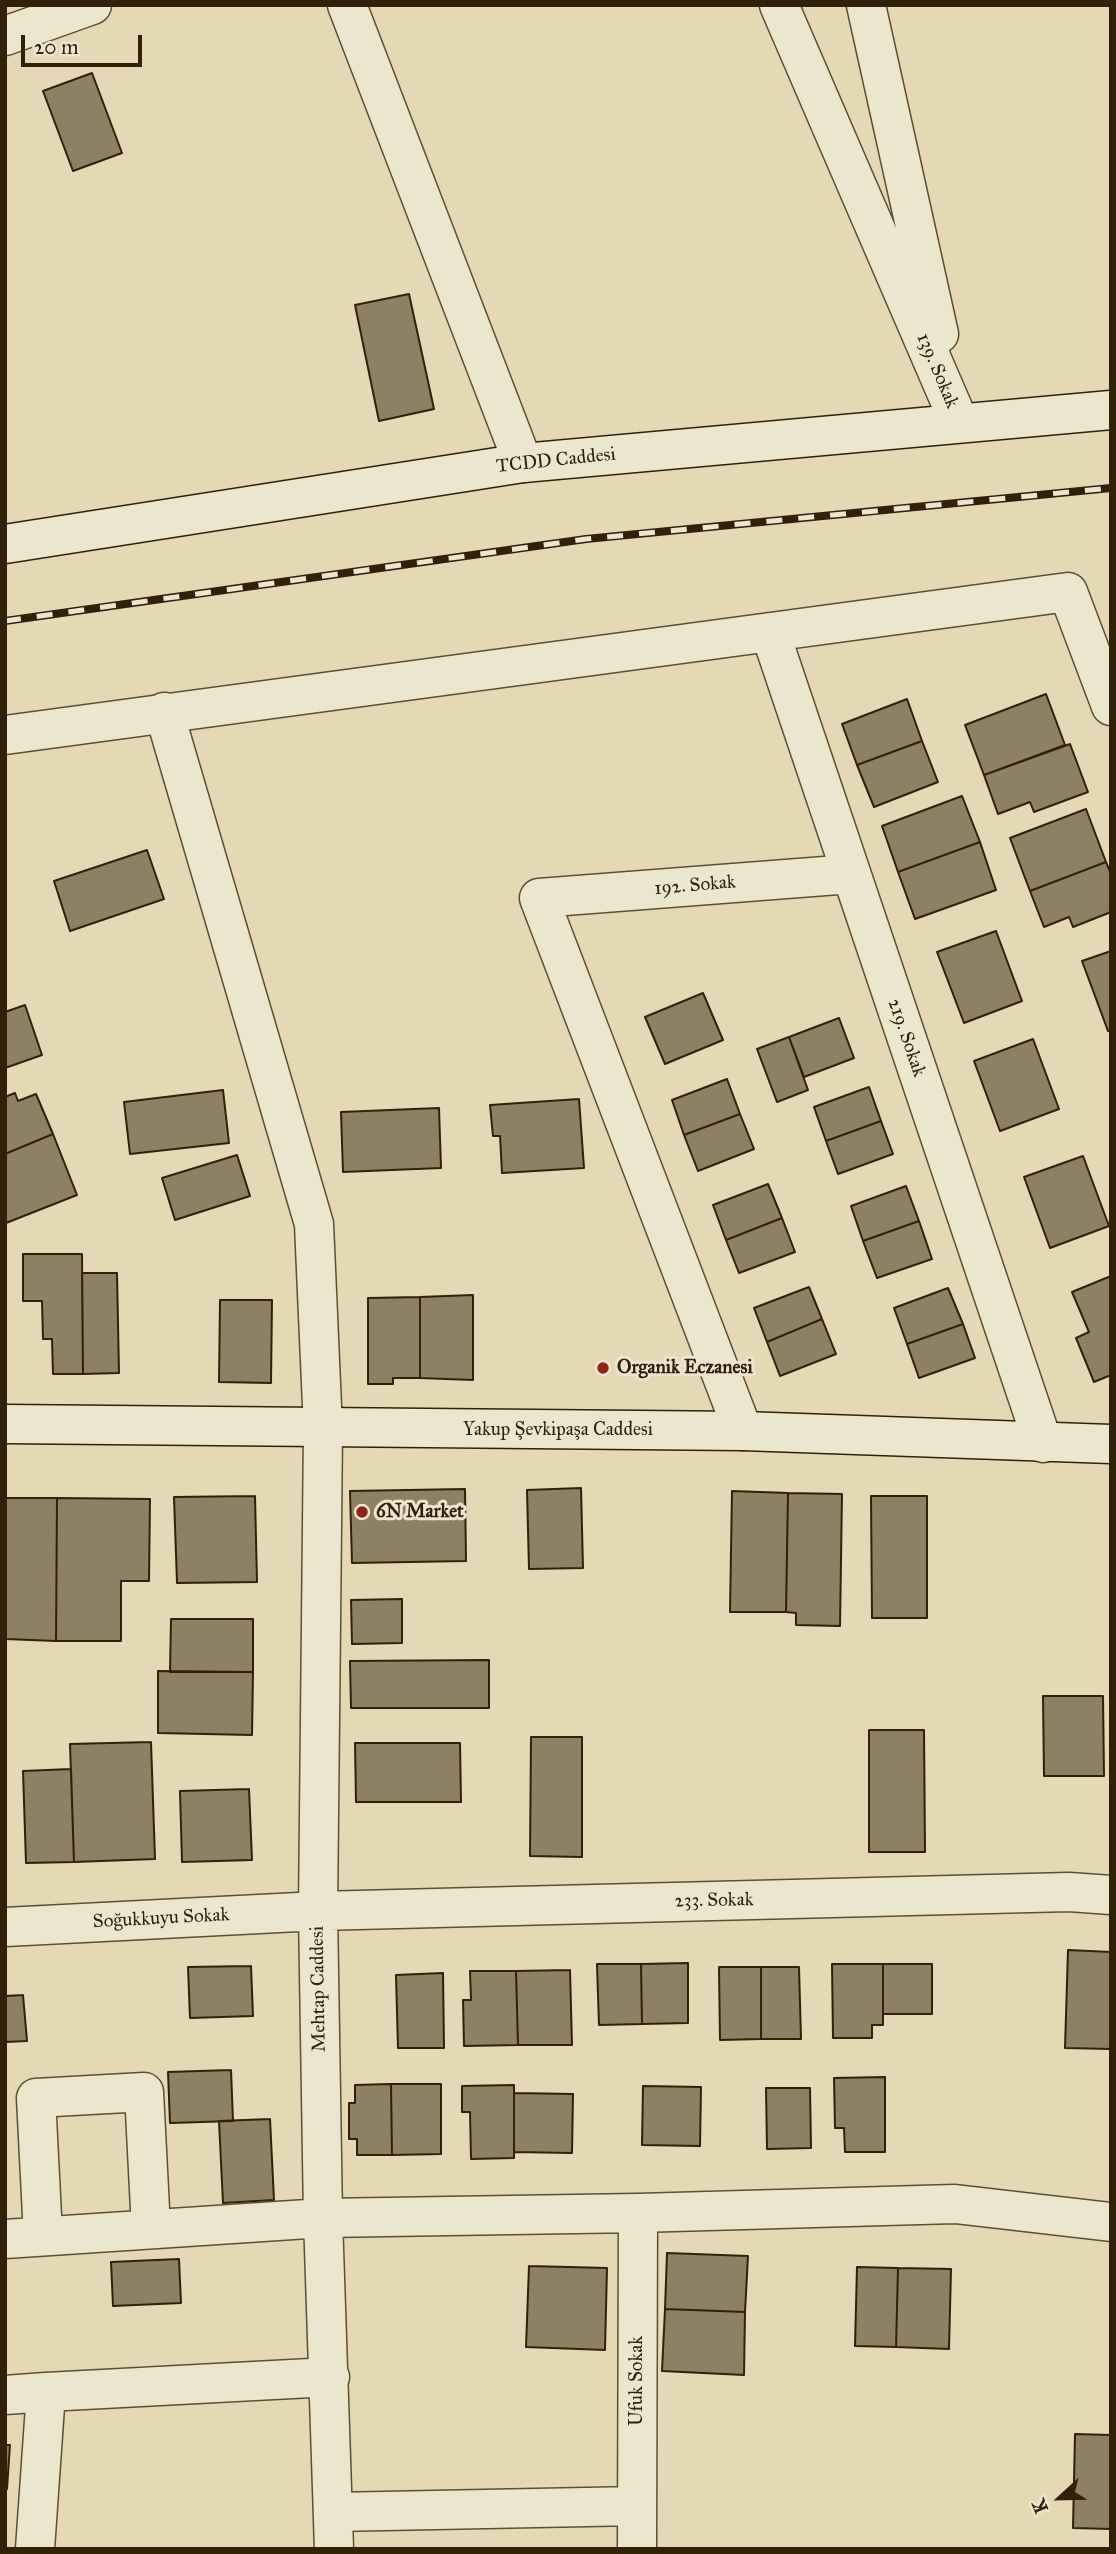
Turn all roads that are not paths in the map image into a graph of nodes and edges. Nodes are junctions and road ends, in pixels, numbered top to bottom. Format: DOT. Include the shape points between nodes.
graph roads {
  1 [pos="92,5"];
  2 [pos="347,5"];
  3 [pos="779,5"];
  4 [pos="866,5"];
  5 [pos="5,36"];
  6 [pos="1111,410"];
  7 [pos="959,422"];
  8 [pos="523,463"];
  9 [pos="5,544"];
  10 [pos="770,632"];
  11 [pos="1111,706"];
  12 [pos="164,712"];
  13 [pos="5,735"];
  14 [pos="851,874"];
  15 [pos="5,1424"];
  16 [pos="323,1429"];
  17 [pos="743,1431"];
  18 [pos="1043,1443"];
  19 [pos="1111,1444"];
  20 [pos="1111,1871"];
  21 [pos="1069,1892"];
  22 [pos="1111,1895"];
  23 [pos="318,1911"];
  24 [pos="5,1927"];
  25 [pos="638,2213"];
  26 [pos="323,2218"];
  27 [pos="1111,2222"];
  28 [pos="151,2229"];
  29 [pos="43,2236"];
  30 [pos="5,2239"];
  31 [pos="330,2377"];
  32 [pos="46,2392"];
  33 [pos="5,2395"];
  34 [pos="637,2506"];
  35 [pos="334,2530"];
  36 [pos="36,2549"];
  37 [pos="637,2549"];
  1 -- 5 [label="street"];
  2 -- 8 [label="street"];
  3 -- 7 [label="street, 139. Sokak"];
  4 -- 7 [label="street, 139. Sokak"];
  6 -- 7 [label="street, TCDD Caddesi"];
  7 -- 8 [label="street, TCDD Caddesi"];
  8 -- 9 [label="street, TCDD Caddesi"];
  10 -- 11 [label="street" via="1068,592"];
  10 -- 12 [label="street"];
  10 -- 14 [label="street, 219. Sokak"];
  12 -- 13 [label="street"];
  12 -- 16 [label="street, Mehtap Caddesi" via="314,1224"];
  14 -- 17 [label="street, 192. Sokak" via="539,898"];
  14 -- 18 [label="street, 219. Sokak"];
  15 -- 16 [label="street, Yakup Şevkipaşa Caddesi"];
  16 -- 17 [label="street, Yakup Şevkipaşa Caddesi"];
  16 -- 23 [label="street, Mehtap Caddesi"];
  17 -- 18 [label="street, Yakup Şevkipaşa Caddesi"];
  18 -- 19 [label="street, Yakup Şevkipaşa Caddesi"];
  20 -- 21 [label="street"];
  21 -- 22 [label="street, 233. Sokak"];
  21 -- 23 [label="street, 233. Sokak"];
  23 -- 24 [label="street, Soğukkuyu Sokak"];
  23 -- 26 [label="street, Mehtap Caddesi"];
  25 -- 26 [label="street"];
  25 -- 27 [label="street" via="955,2204"];
  25 -- 34 [label="street, Ufuk Sokak"];
  26 -- 28 [label="street"];
  26 -- 31 [label="street, Mehtap Caddesi"];
  28 -- 29 [label="street"];
  28 -- 29 [label="street" via="144,2092 36,2098"];
  29 -- 30 [label="street"];
  31 -- 32 [label="street"];
  31 -- 35 [label="street, Mehtap Caddesi"];
  32 -- 33 [label="street"];
  32 -- 36 [label="street"];
  34 -- 35 [label="street"];
  34 -- 37 [label="street, Ufuk Sokak"];
}
